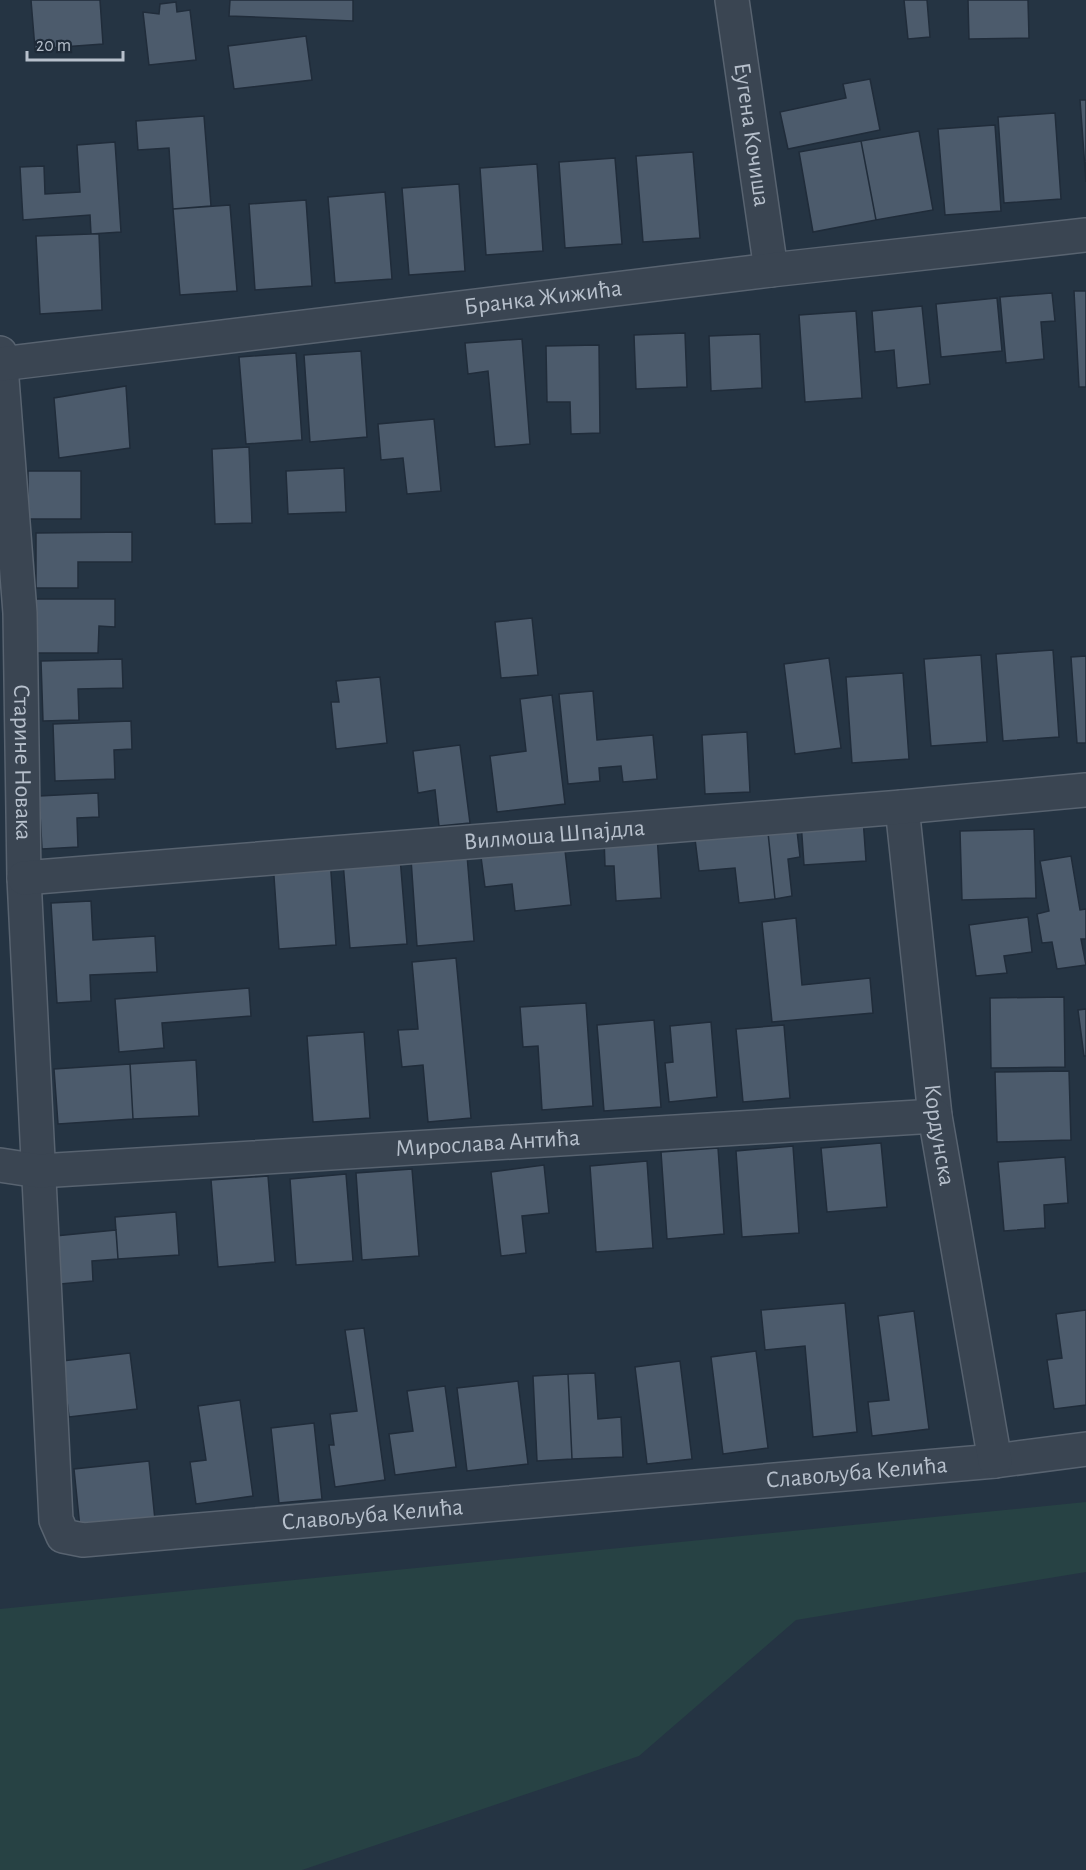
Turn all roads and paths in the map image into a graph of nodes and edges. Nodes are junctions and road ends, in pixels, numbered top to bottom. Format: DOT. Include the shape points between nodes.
graph roads {
  1 [pos="732,0"];
  2 [pos="1086,235"];
  3 [pos="771,270"];
  4 [pos="0,353"];
  5 [pos="1,364"];
  6 [pos="10,610"];
  7 [pos="1086,790"];
  8 [pos="902,807"];
  9 [pos="24,878"];
  10 [pos="935,1116"];
  11 [pos="0,1165"];
  12 [pos="39,1171"];
  13 [pos="1086,1449"];
  14 [pos="995,1461"];
  1 -- 3 [label="street, Еугена Кочиша"];
  2 -- 3 [label="street, Бранка Жижића"];
  3 -- 5 [label="street, Бранка Жижића"];
  4 -- 5 [label="street, Старине Новака"];
  5 -- 6 [label="street, Старине Новака"];
  6 -- 9 [label="street, Старине Новака"];
  7 -- 8 [label="street, Вилмоша Шпајдла"];
  8 -- 9 [label="street, Вилмоша Шпајдла"];
  8 -- 10 [label="street, Кордунска"];
  9 -- 12 [label="street, Старине Новака"];
  10 -- 12 [label="street, Мирослава Антића"];
  10 -- 14 [label="street, Кордунска"];
  11 -- 12 [label="street"];
  12 -- 14 [label="street, Славољуба Келића" via="56,1520 63,1536 83,1540"];
  13 -- 14 [label="street, Славољуба Келића"];
}
